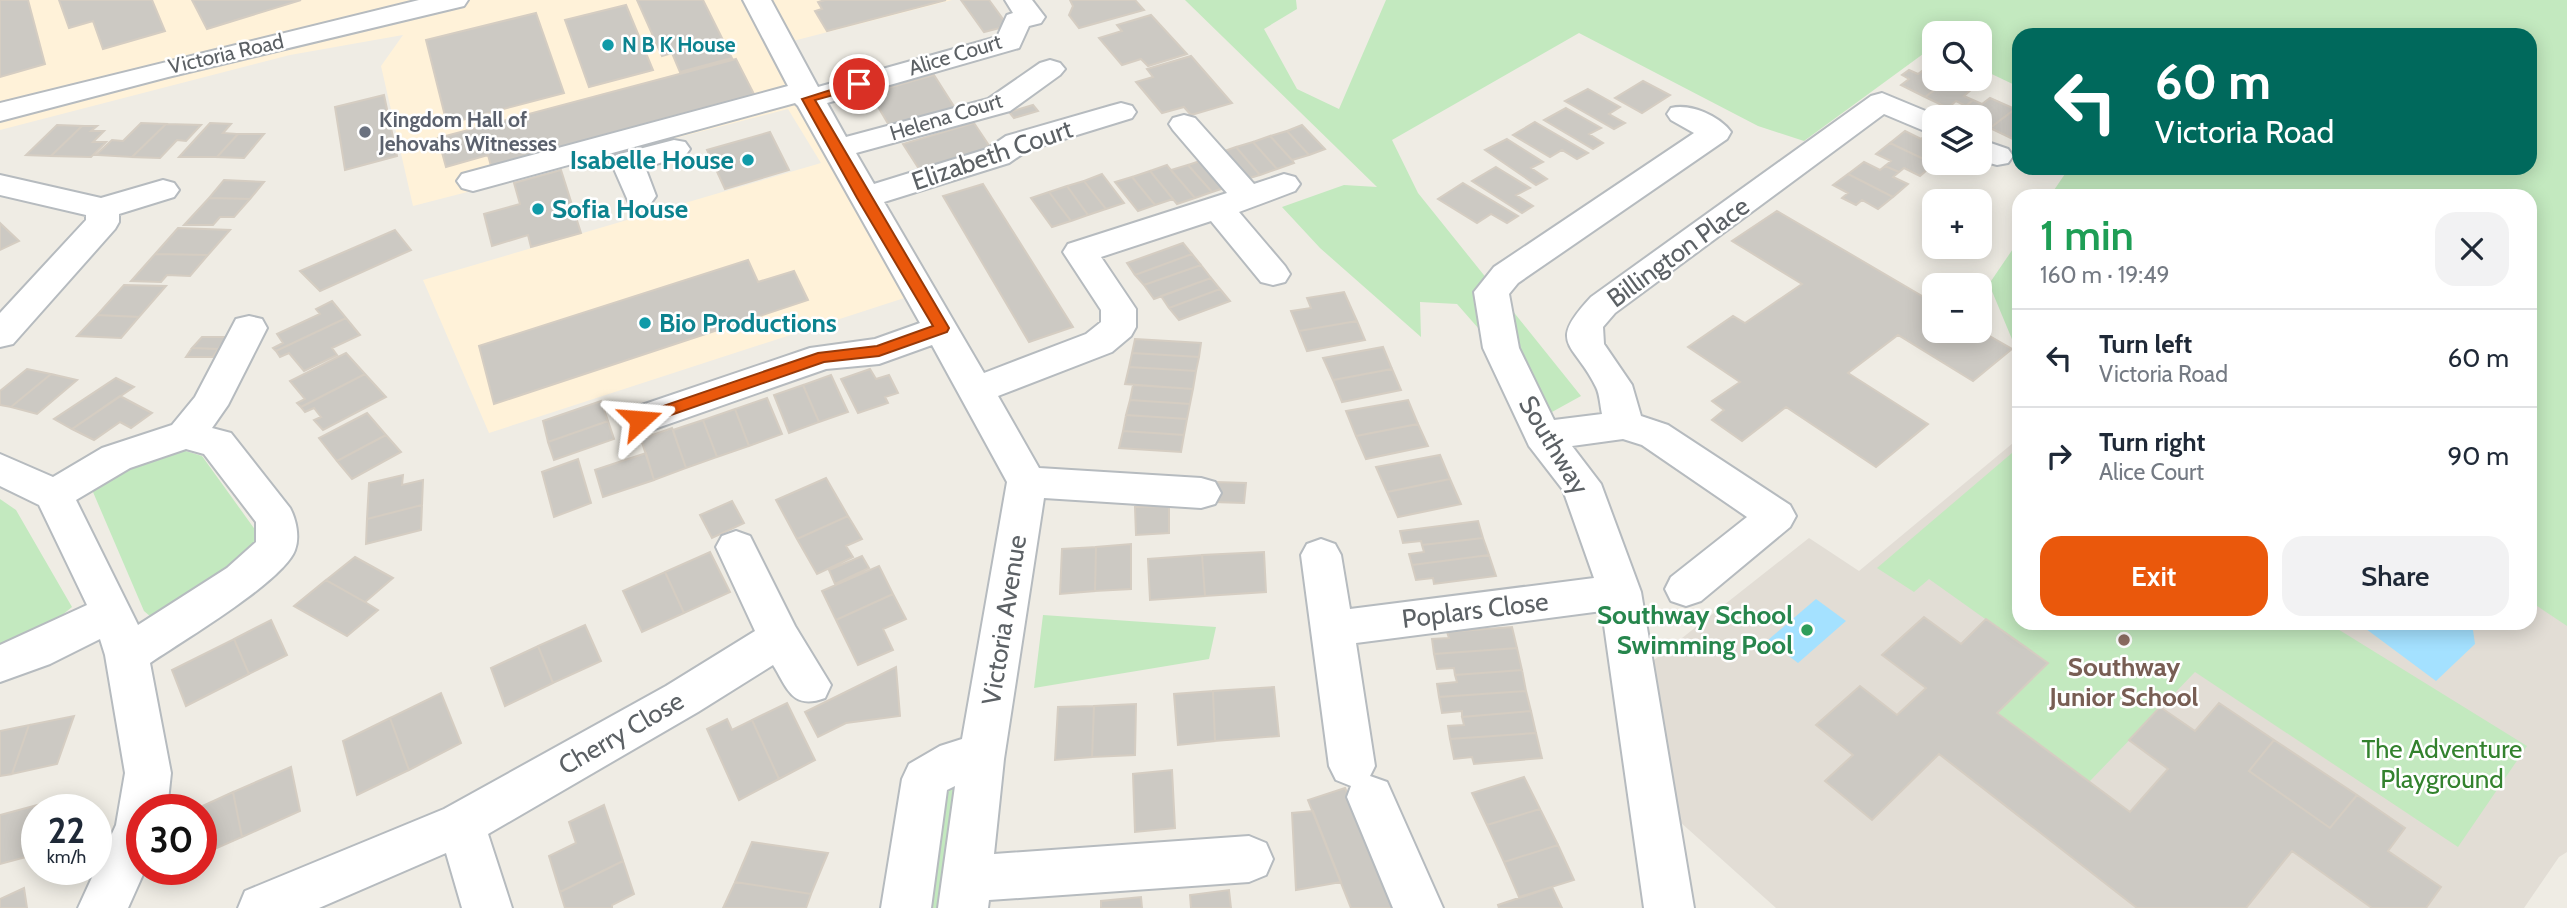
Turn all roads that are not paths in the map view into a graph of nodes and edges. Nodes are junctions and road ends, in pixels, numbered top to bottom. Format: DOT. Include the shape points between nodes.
graph roads {
  1 [pos="454,0"];
  2 [pos="757,0"];
  3 [pos="1018,1"];
  4 [pos="359,10"];
  5 [pos="1050,69"];
  6 [pos="809,100"];
  7 [pos="0,112"];
  8 [pos="1121,112"];
  9 [pos="1682,114"];
  10 [pos="1922,120"];
  11 [pos="1185,124"];
  12 [pos="836,149"];
  13 [pos="473,181"];
  14 [pos="1284,184"];
  15 [pos="0,185"];
  16 [pos="163,190"];
  17 [pos="640,196"];
  18 [pos="863,198"];
  19 [pos="1233,202"];
  20 [pos="102,208"];
  21 [pos="1273,274"];
  22 [pos="249,328"];
  23 [pos="942,328"];
  24 [pos="0,335"];
  25 [pos="977,390"];
  26 [pos="640,420"];
  27 [pos="1624,425"];
  28 [pos="185,435"];
  29 [pos="1542,436"];
  30 [pos="0,470"];
  31 [pos="1027,482"];
  32 [pos="1201,493"];
  33 [pos="54,495"];
  34 [pos="736,547"];
  35 [pos="1321,555"];
  36 [pos="1686,589"];
  37 [pos="1620,592"];
  38 [pos="112,613"];
  39 [pos="1331,629"];
  40 [pos="780,638"];
  41 [pos="127,655"];
  42 [pos="0,664"];
  43 [pos="808,685"];
  44 [pos="981,759"];
  45 [pos="145,794"];
  46 [pos="461,824"];
  47 [pos="126,857"];
  48 [pos="1249,859"];
  49 [pos="964,894"];
  50 [pos="103,908"];
  51 [pos="263,908"];
  52 [pos="487,908"];
  53 [pos="906,908"];
  54 [pos="1418,908"];
  55 [pos="1669,908"];
  1 -- 4 [label="street, Victoria Road"];
  2 -- 6 [label="street"];
  3 -- 6 [label="street, Alice Court" via="1031,17 1017,21 1009,41"];
  4 -- 7 [label="street, Victoria Road" via="161,70"];
  5 -- 12 [label="street, Helena Court" via="999,105"];
  6 -- 12 [label="street"];
  6 -- 13 [label="street"];
  6 -- 17 [label="street" via="627,162"];
  8 -- 18 [label="street, Elizabeth Court"];
  9 -- 29 [label="street, Southway" via="1716,132 1506,275 1491,292 1501,348"];
  10 -- 27 [label="street, Billington Place" via="1882,102 1603,305 1585,325 1586,346 1614,385"];
  11 -- 19 [label="street"];
  12 -- 18 [label="street"];
  14 -- 19 [label="street"];
  15 -- 20 [label="street"];
  16 -- 20 [label="street"];
  18 -- 23 [label="street"];
  19 -- 21 [label="street"];
  19 -- 25 [label="street" via="1080,252 1119,309 1118,327 1099,343"];
  20 -- 24 [label="street" via="103,222"];
  22 -- 28 [label="street" via="209,405"];
  23 -- 25 [label="street"];
  23 -- 26 [label="street" via="879,351 823,357"];
  25 -- 31 [label="street"];
  27 -- 29 [label="street"];
  27 -- 36 [label="street" via="1655,435 1776,516"];
  28 -- 33 [label="street" via="116,458"];
  28 -- 41 [label="street" via="217,443 276,519 276,548 242,580"];
  29 -- 37 [label="street, Southway" via="1581,484"];
  30 -- 33 [label="street"];
  31 -- 32 [label="street"];
  31 -- 44 [label="street, Victoria Avenue"];
  33 -- 38 [label="street"];
  34 -- 40 [label="street"];
  35 -- 39 [label="street"];
  37 -- 39 [label="street, Poplars Close"];
  37 -- 55 [label="street, Southway"];
  38 -- 41 [label="street"];
  38 -- 42 [label="street"];
  39 -- 54 [label="street" via="1361,782"];
  40 -- 43 [label="street"];
  40 -- 46 [label="street, Cherry Close"];
  41 -- 45 [label="street" via="148,773"];
  44 -- 49 [label="street, Victoria Avenue"];
  44 -- 53 [label="street" via="956,760 925,779"];
  46 -- 51 [label="street, Cherry Close"];
  46 -- 52 [label="street"];
  47 -- 50 [label="street"];
  48 -- 49 [label="street"];
}
